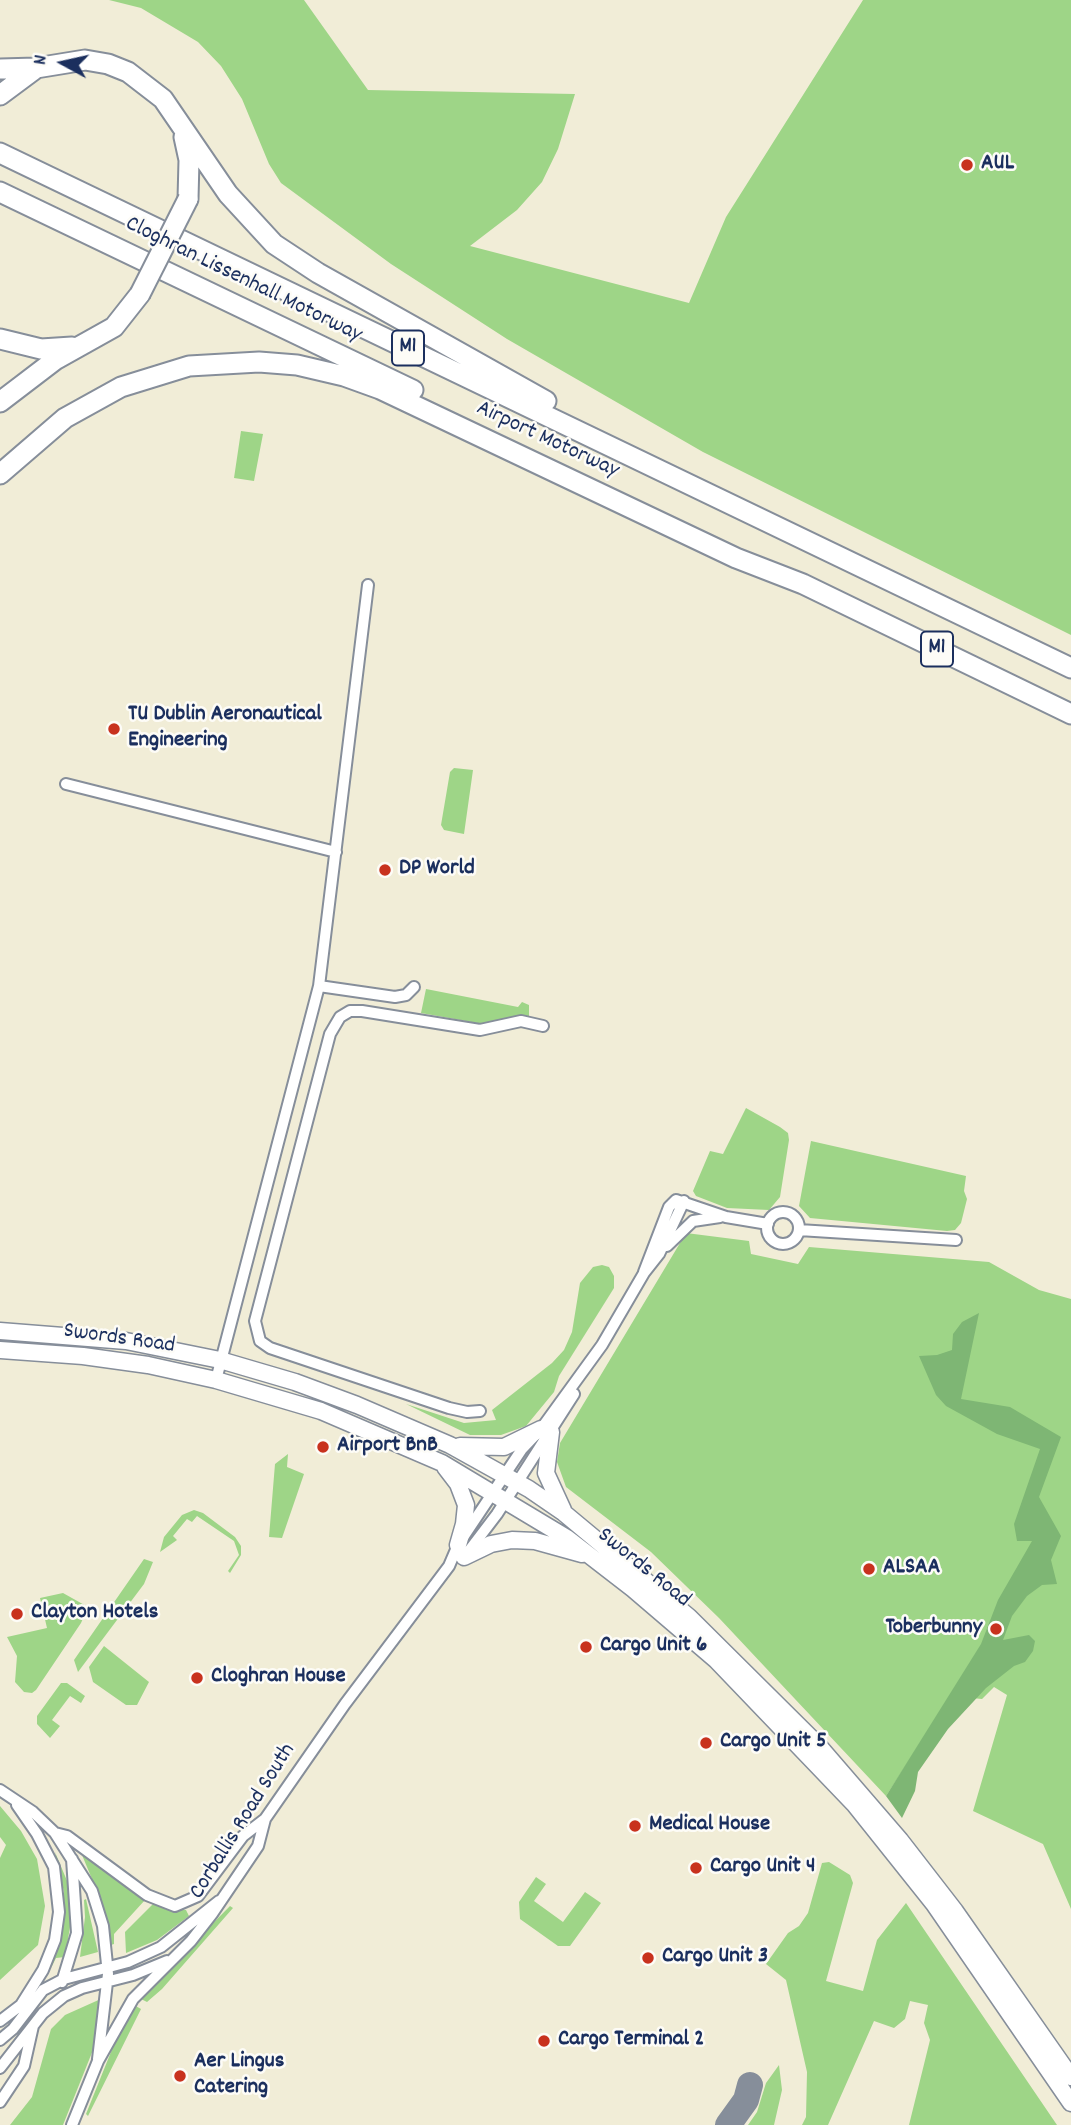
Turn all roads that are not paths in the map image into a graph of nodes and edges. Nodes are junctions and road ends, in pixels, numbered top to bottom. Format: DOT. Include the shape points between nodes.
graph roads {
  1 [pos="36,68"];
  2 [pos="0,69"];
  3 [pos="0,95"];
  4 [pos="181,126"];
  5 [pos="0,153"];
  6 [pos="0,192"];
  7 [pos="0,339"];
  8 [pos="90,341"];
  9 [pos="2,400"];
  10 [pos="0,474"];
  11 [pos="740,508"];
  12 [pos="803,584"];
  13 [pos="368,585"];
  14 [pos="1071,668"];
  15 [pos="1071,714"];
  16 [pos="66,784"];
  17 [pos="336,852"];
  18 [pos="318,986"];
  19 [pos="414,987"];
  20 [pos="544,1026"];
  21 [pos="684,1201"];
  22 [pos="726,1217"];
  23 [pos="768,1224"];
  24 [pos="799,1230"];
  25 [pos="956,1240"];
  26 [pos="659,1254"];
  27 [pos="644,1273"];
  28 [pos="0,1331"];
  29 [pos="0,1350"];
  30 [pos="220,1360"];
  31 [pos="216,1380"];
  32 [pos="480,1410"];
  33 [pos="546,1430"];
  34 [pos="450,1446"];
  35 [pos="442,1463"];
  36 [pos="511,1479"];
  37 [pos="501,1495"];
  38 [pos="564,1513"];
  39 [pos="461,1551"];
  40 [pos="592,1556"];
  41 [pos="0,1790"];
  42 [pos="16,1802"];
  43 [pos="265,1819"];
  44 [pos="55,1833"];
  45 [pos="72,1859"];
  46 [pos="221,1899"];
  47 [pos="167,1961"];
  48 [pos="108,1967"];
  49 [pos="64,1979"];
  50 [pos="108,1981"];
  51 [pos="43,2013"];
  52 [pos="0,2021"];
  53 [pos="34,2025"];
  54 [pos="0,2040"];
  55 [pos="98,2062"];
  56 [pos="0,2068"];
  57 [pos="1071,2077"];
  58 [pos="0,2102"];
  59 [pos="1071,2104"];
  60 [pos="72,2125"];
  1 -- 2 [label="highway"];
  1 -- 3 [label="highway, M1"];
  1 -- 4 [label="highway, M1" via="85,60 108,64 147,84"];
  4 -- 8 [label="highway, M1, bridge" via="190,160 188,199 141,295 114,327"];
  4 -- 11 [label="highway, M1" via="256,227 295,258"];
  5 -- 11 [label="highway, Cloghran Lissenhall Motorway / M1"];
  6 -- 12 [label="highway, Cloghran Lissenhall Motorway / M1"];
  7 -- 8 [label="highway, M1" via="41,349 65,349"];
  8 -- 9 [label="highway" via="55,360"];
  10 -- 12 [label="highway, Airport Motorway / M1" via="65,418 121,387 189,366 297,365 380,389 736,558"];
  11 -- 14 [label="highway, M1"];
  12 -- 15 [label="highway, Airport Motorway / M1"];
  13 -- 17 [label="street"];
  16 -- 17 [label="street"];
  17 -- 18 [label="street"];
  18 -- 19 [label="street" via="395,997 406,996"];
  18 -- 30 [label="street"];
  20 -- 32 [label="street" via="521,1021 480,1030 362,1011 340,1017 330,1034 255,1321 260,1341 270,1349 449,1408"];
  21 -- 22 [label="street"];
  21 -- 26 [label="street"];
  21 -- 27 [label="street" via="676,1200 668,1207"];
  22 -- 23 [label="street"];
  22 -- 26 [label="street" via="693,1221"];
  23 -- 24 [label="street" via="774,1215 784,1212 796,1220"];
  23 -- 24 [label="street" via="771,1239 780,1244 794,1239"];
  24 -- 25 [label="street"];
  26 -- 27 [label="street"];
  27 -- 33 [label="street, Corballis Road South"];
  28 -- 30 [label="main road, Swords Road" via="126,1341"];
  29 -- 31 [label="main road, Swords Road" via="115,1359"];
  30 -- 31 [label="street"];
  30 -- 34 [label="main road, Swords Road" via="327,1393"];
  31 -- 35 [label="main road, Swords Road" via="338,1418"];
  33 -- 34 [label="main road" via="504,1447"];
  33 -- 36 [label="street, Corballis Road South" via="522,1449"];
  33 -- 38 [label="main road" via="546,1473"];
  34 -- 36 [label="main road, Swords Road"];
  35 -- 37 [label="main road, Swords Road"];
  35 -- 39 [label="main road" via="464,1496"];
  36 -- 37 [label="street, Corballis Road South"];
  36 -- 38 [label="main road, Swords Road"];
  37 -- 39 [label="street, Corballis Road South"];
  37 -- 40 [label="main road, Swords Road"];
  38 -- 57 [label="main road, Swords Road" via="689,1617 818,1745 901,1840"];
  39 -- 40 [label="main road" via="512,1540 535,1541"];
  39 -- 43 [label="street, Corballis Road South"];
  40 -- 59 [label="main road, Swords Road" via="716,1660 855,1805 934,1904"];
  41 -- 42 [label="street"];
  42 -- 44 [label="street"];
  42 -- 52 [label="street" via="54,1867 59,1898 51,1953 40,1977 21,2005"];
  43 -- 44 [label="street" via="243,1836 198,1896 175,1906 153,1899 67,1836"];
  43 -- 46 [label="street, Corballis Road South" via="258,1846"];
  44 -- 45 [label="street, Corballis Road South"];
  45 -- 48 [label="street, Corballis Road South" via="97,1906"];
  45 -- 49 [label="street" via="78,1926"];
  46 -- 47 [label="street, Corballis Road South" via="197,1933"];
  46 -- 48 [label="street" via="161,1947"];
  47 -- 50 [label="street"];
  47 -- 55 [label="street, Corballis Road South" via="133,1999"];
  48 -- 49 [label="street"];
  48 -- 50 [label="street, Corballis Road South"];
  49 -- 51 [label="street"];
  49 -- 54 [label="street" via="43,1990"];
  50 -- 51 [label="street" via="74,1991"];
  50 -- 55 [label="street, Corballis Road South"];
  51 -- 53 [label="street"];
  53 -- 56 [label="street"];
  53 -- 58 [label="street" via="24,2066"];
  55 -- 60 [label="street, Corballis Road South"];
}
